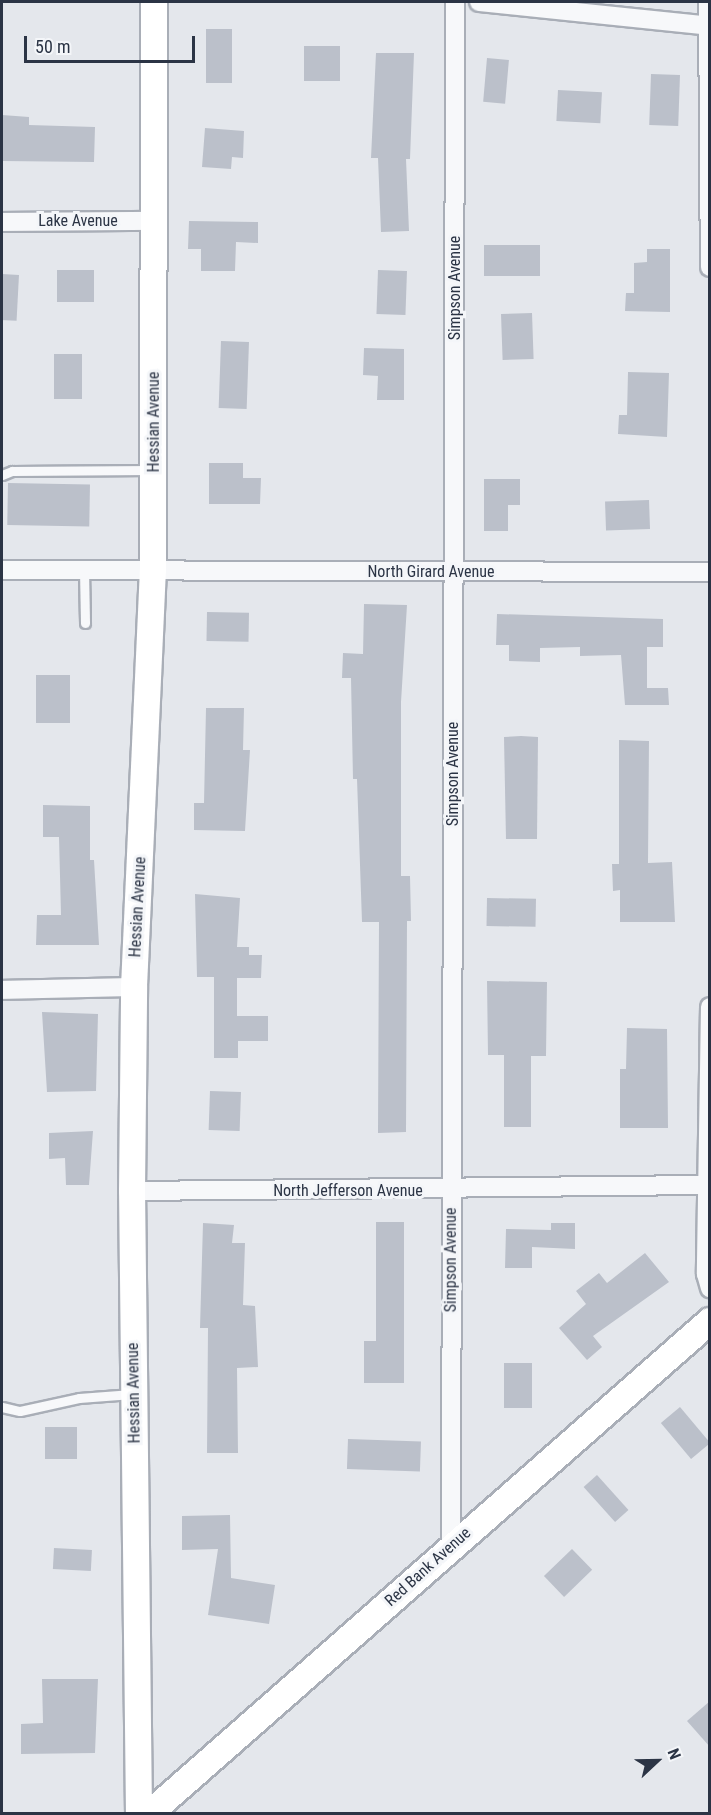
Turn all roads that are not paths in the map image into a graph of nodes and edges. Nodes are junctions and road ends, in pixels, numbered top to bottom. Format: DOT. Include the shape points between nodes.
graph roads {
  1 [pos="154,2"];
  2 [pos="455,2"];
  3 [pos="479,2"];
  4 [pos="708,2"];
  5 [pos="519,4"];
  6 [pos="709,26"];
  7 [pos="155,221"];
  8 [pos="2,222"];
  9 [pos="710,267"];
  10 [pos="154,470"];
  11 [pos="2,475"];
  12 [pos="2,570"];
  13 [pos="84,570"];
  14 [pos="153,570"];
  15 [pos="454,572"];
  16 [pos="710,572"];
  17 [pos="85,623"];
  18 [pos="134,987"];
  19 [pos="2,990"];
  20 [pos="710,1007"];
  21 [pos="708,1185"];
  22 [pos="451,1190"];
  23 [pos="132,1191"];
  24 [pos="710,1288"];
  25 [pos="710,1321"];
  26 [pos="134,1394"];
  27 [pos="2,1407"];
  28 [pos="451,1546"];
  29 [pos="140,1814"];
  30 [pos="148,1814"];
  1 -- 7 [label="main road, Hessian Avenue"];
  2 -- 15 [label="street, Simpson Avenue"];
  3 -- 5 [label="street"];
  4 -- 6 [label="street"];
  5 -- 6 [label="street"];
  6 -- 9 [label="street"];
  7 -- 8 [label="street, Lake Avenue"];
  7 -- 10 [label="main road, Hessian Avenue"];
  10 -- 11 [label="lane" via="12,471"];
  10 -- 14 [label="main road, Hessian Avenue"];
  12 -- 13 [label="street, North Girard Avenue"];
  13 -- 14 [label="street, North Girard Avenue"];
  13 -- 17 [label="lane"];
  14 -- 15 [label="street, North Girard Avenue"];
  14 -- 18 [label="main road, Hessian Avenue"];
  15 -- 16 [label="street, North Girard Avenue"];
  15 -- 22 [label="street, Simpson Avenue"];
  18 -- 19 [label="street"];
  18 -- 23 [label="main road, Hessian Avenue"];
  20 -- 21 [label="street"];
  21 -- 22 [label="street, North Jefferson Avenue"];
  21 -- 24 [label="street" via="706,1274"];
  22 -- 23 [label="street, North Jefferson Avenue"];
  22 -- 28 [label="street, Simpson Avenue"];
  23 -- 26 [label="main road, Hessian Avenue"];
  25 -- 28 [label="main road, Red Bank Avenue"];
  26 -- 27 [label="lane" via="79,1398 20,1411"];
  26 -- 29 [label="main road, Hessian Avenue"];
  28 -- 30 [label="main road, Red Bank Avenue"];
}
